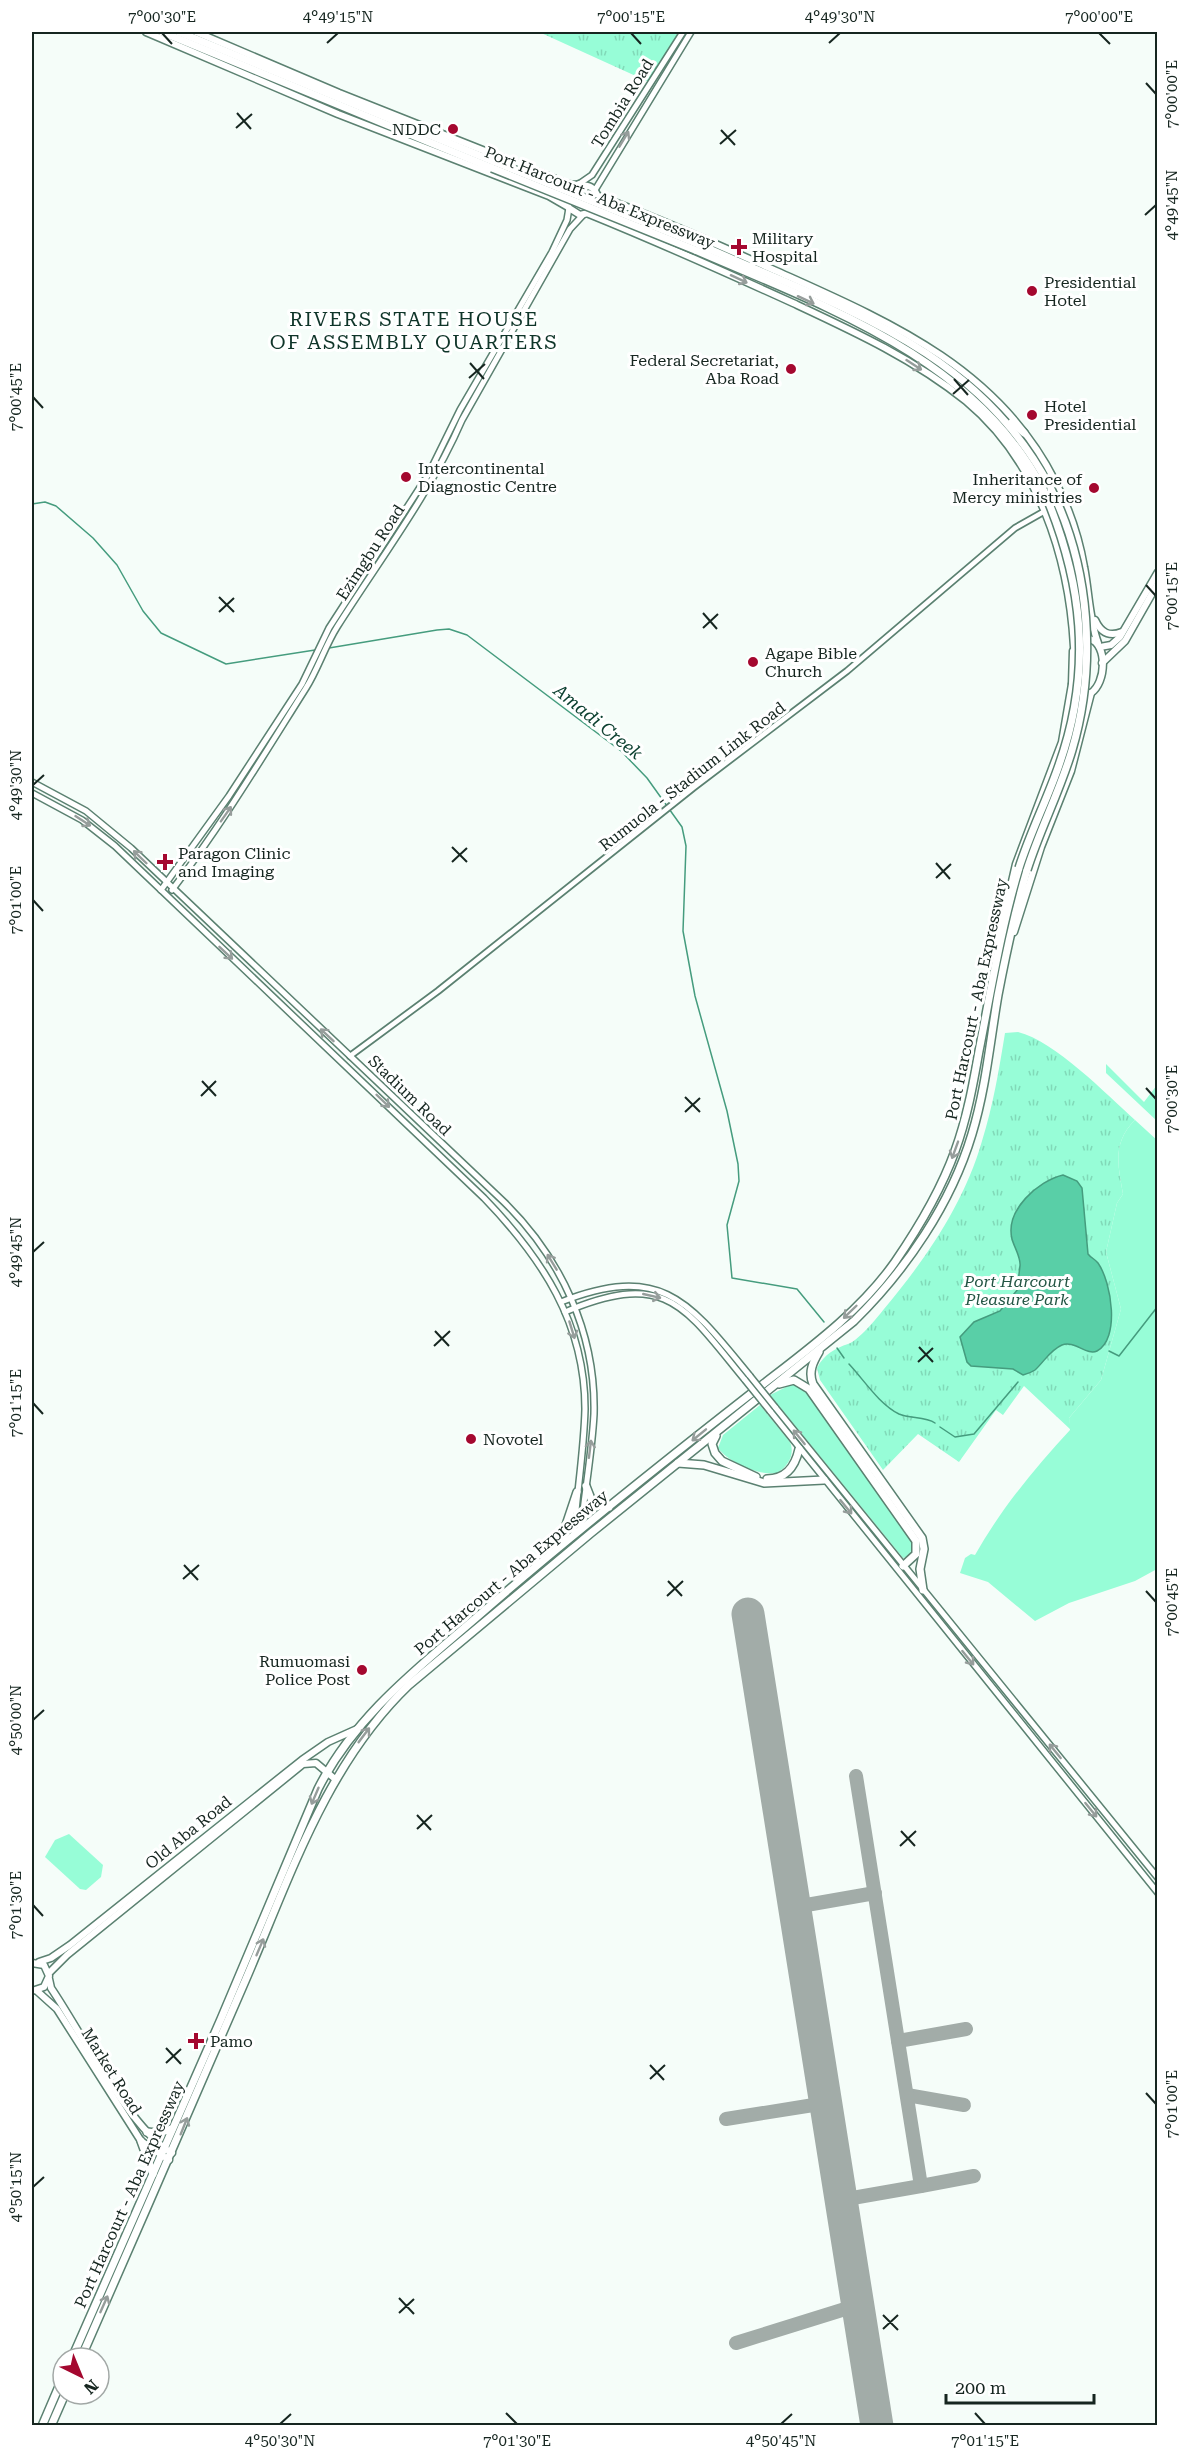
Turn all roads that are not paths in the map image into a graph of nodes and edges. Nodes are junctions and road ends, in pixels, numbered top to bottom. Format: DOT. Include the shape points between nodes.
graph roads {
  1 [pos="146,32"];
  2 [pos="162,32"];
  3 [pos="179,32"];
  4 [pos="196,32"];
  5 [pos="683,32"];
  6 [pos="691,32"];
  7 [pos="493,165"];
  8 [pos="579,184"];
  9 [pos="597,193"];
  10 [pos="569,208"];
  11 [pos="586,215"];
  12 [pos="697,247"];
  13 [pos="982,396"];
  14 [pos="1024,433"];
  15 [pos="1040,492"];
  16 [pos="1045,511"];
  17 [pos="1158,572"];
  18 [pos="1158,583"];
  19 [pos="1092,612"];
  20 [pos="1123,632"];
  21 [pos="325,642"];
  22 [pos="1099,645"];
  23 [pos="1074,647"];
  24 [pos="317,660"];
  25 [pos="1101,663"];
  26 [pos="1072,684"];
  27 [pos="1091,693"];
  28 [pos="32,782"];
  29 [pos="32,793"];
  30 [pos="1023,869"];
  31 [pos="168,883"];
  32 [pos="174,889"];
  33 [pos="161,890"];
  34 [pos="167,896"];
  35 [pos="1010,941"];
  36 [pos="999,950"];
  37 [pos="350,1056"];
  38 [pos="572,1297"];
  39 [pos="561,1302"];
  40 [pos="576,1308"];
  41 [pos="566,1312"];
  42 [pos="822,1347"];
  43 [pos="748,1378"];
  44 [pos="774,1386"];
  45 [pos="773,1409"];
  46 [pos="719,1431"];
  47 [pos="799,1449"];
  48 [pos="678,1463"];
  49 [pos="824,1480"];
  50 [pos="586,1486"];
  51 [pos="577,1492"];
  52 [pos="609,1507"];
  53 [pos="578,1530"];
  54 [pos="558,1546"];
  55 [pos="903,1566"];
  56 [pos="923,1590"];
  57 [pos="357,1729"];
  58 [pos="326,1772"];
  59 [pos="335,1779"];
  60 [pos="1158,1878"];
  61 [pos="1158,1893"];
  62 [pos="35,1963"];
  63 [pos="49,1976"];
  64 [pos="34,1991"];
  65 [pos="172,2129"];
  66 [pos="147,2132"];
  67 [pos="141,2141"];
  68 [pos="164,2148"];
  69 [pos="160,2156"];
  70 [pos="171,2157"];
  71 [pos="153,2174"];
  72 [pos="77,2346"];
  73 [pos="86,2346"];
  74 [pos="51,2405"];
  75 [pos="60,2406"];
  76 [pos="42,2426"];
  77 [pos="51,2426"];
  1 -- 10 [label="main road" via="338,114 549,196"];
  2 -- 7 [label="highway, Port Harcourt - Aba Expressway"];
  3 -- 7 [label="highway, Port Harcourt - Aba Expressway"];
  4 -- 8 [label="main road" via="553,178"];
  5 -- 8 [label="main road, Tombia Road" via="592,175"];
  9 -- 6 [label="main road, Tombia Road, one-way"];
  7 -- 12 [label="highway, Port Harcourt - Aba Expressway, bridge"];
  8 -- 9 [label="main road" via="588,185"];
  8 -- 10 [label="main road" via="567,196"];
  9 -- 11 [label="main road" via="596,208"];
  9 -- 14 [label="main road" via="901,329 962,369"];
  10 -- 11 [label="main road"];
  10 -- 21 [label="main road, Ezimgbu Road" via="552,252 460,410 434,464"];
  11 -- 15 [label="main road, one-way" via="699,258 911,363 963,399 990,425"];
  11 -- 21 [label="main road, Ezimgbu Road" via="570,229 418,503"];
  12 -- 13 [label="highway, Port Harcourt - Aba Expressway" via="788,282 895,333 938,360"];
  12 -- 15 [label="highway, Port Harcourt - Aba Expressway, one-way" via="903,347 948,377 1016,444"];
  13 -- 14 [label="highway"];
  13 -- 30 [label="highway, Port Harcourt - Aba Expressway, bridge" via="1019,436 1052,489 1071,538 1082,584 1087,635 1082,705 1072,749"];
  14 -- 19 [label="main road" via="1054,479 1071,519 1080,545"];
  15 -- 16 [label="main road"];
  15 -- 30 [label="highway, Port Harcourt - Aba Expressway, bridge" via="1059,527 1073,576 1080,635 1079,675 1066,743"];
  16 -- 23 [label="main road" via="1067,575"];
  16 -- 37 [label="street, Rumuola - Stadium Link Road" via="1015,528 847,671"];
  17 -- 20 [label="main road"];
  18 -- 25 [label="main road" via="1125,641"];
  19 -- 20 [label="main road" via="1101,631 1112,635"];
  19 -- 22 [label="main road"];
  20 -- 22 [label="main road" via="1115,642"];
  21 -- 24 [label="main road, Ezimgbu Road"];
  22 -- 23 [label="main road" via="1085,639"];
  22 -- 25 [label="main road"];
  23 -- 26 [label="main road"];
  24 -- 31 [label="main road, Ezimgbu Road"];
  32 -- 24 [label="main road, Ezimgbu Road, one-way" via="307,687"];
  25 -- 27 [label="main road" via="1100,682"];
  26 -- 27 [label="main road" via="1082,693"];
  26 -- 36 [label="main road" via="1069,713 1056,759 1013,874 999,933"];
  27 -- 35 [label="main road" via="1071,771"];
  31 -- 28 [label="main road, Stadium Road, one-way" via="86,811"];
  29 -- 33 [label="main road, Stadium Road, one-way" via="99,832"];
  30 -- 35 [label="highway, Port Harcourt - Aba Expressway"];
  30 -- 36 [label="highway, Port Harcourt - Aba Expressway"];
  31 -- 32 [label="main road, Stadium Road"];
  31 -- 33 [label="main road, Ezimgbu Road"];
  32 -- 34 [label="main road, Ezimgbu Road"];
  37 -- 32 [label="main road, Stadium Road, one-way"];
  33 -- 34 [label="main road, Stadium Road"];
  34 -- 39 [label="main road, Stadium Road, one-way" via="492,1207 533,1252"];
  35 -- 42 [label="highway, Port Harcourt - Aba Expressway" via="981,1101 955,1178 899,1271 854,1321"];
  36 -- 52 [label="highway, Port Harcourt - Aba Expressway, one-way" via="974,1086 956,1149 920,1223 894,1263 832,1329"];
  38 -- 37 [label="main road, Stadium Road, one-way" via="544,1248 520,1218"];
  38 -- 39 [label="main road"];
  38 -- 40 [label="main road, Stadium Road"];
  38 -- 43 [label="main road" via="636,1286 669,1293 699,1315"];
  39 -- 41 [label="main road, Stadium Road"];
  40 -- 41 [label="main road"];
  40 -- 43 [label="main road, one-way" via="621,1293 663,1299 698,1324"];
  50 -- 40 [label="main road, Stadium Road, one-way" via="594,1405 588,1356"];
  41 -- 51 [label="main road, Stadium Road, one-way" via="580,1364 585,1406"];
  42 -- 44 [label="highway, Port Harcourt - Aba Expressway"];
  42 -- 56 [label="highway" via="812,1365 811,1378 922,1538"];
  43 -- 45 [label="main road, bridge"];
  44 -- 46 [label="highway, Port Harcourt - Aba Expressway"];
  44 -- 55 [label="highway" via="800,1381 813,1393 916,1540 916,1554"];
  45 -- 47 [label="main road"];
  55 -- 45 [label="main road, one-way"];
  46 -- 47 [label="highway" via="712,1444 718,1457 755,1477 773,1479 786,1474"];
  46 -- 48 [label="highway, Port Harcourt - Aba Expressway"];
  47 -- 49 [label="main road"];
  48 -- 49 [label="highway" via="704,1465 764,1483"];
  59 -- 48 [label="highway, Port Harcourt - Aba Expressway, one-way" via="370,1728 409,1684"];
  49 -- 61 [label="main road, one-way"];
  50 -- 52 [label="highway" via="592,1504"];
  50 -- 53 [label="main road, Stadium Road"];
  51 -- 53 [label="main road, Stadium Road"];
  51 -- 54 [label="highway"];
  52 -- 53 [label="highway, Port Harcourt - Aba Expressway"];
  53 -- 54 [label="highway, Port Harcourt - Aba Expressway"];
  54 -- 57 [label="highway, Port Harcourt - Aba Expressway" via="403,1680"];
  55 -- 56 [label="main road"];
  60 -- 56 [label="main road, one-way"];
  57 -- 58 [label="highway, Port Harcourt - Aba Expressway"];
  57 -- 62 [label="main road, Old Aba Road" via="302,1760 63,1950"];
  58 -- 59 [label="main road, Old Aba Road"];
  58 -- 63 [label="main road, Old Aba Road" via="316,1763 303,1764 67,1954"];
  58 -- 65 [label="highway, Port Harcourt - Aba Expressway, one-way"];
  70 -- 59 [label="highway, Port Harcourt - Aba Expressway, one-way"];
  62 -- 63 [label="main road, Market Road"];
  63 -- 64 [label="main road, Old Aba Road" via="46,1986"];
  63 -- 66 [label="main road, Market Road" via="51,1988"];
  64 -- 67 [label="main road, Market Road" via="57,2008"];
  65 -- 66 [label="highway"];
  65 -- 68 [label="highway, Port Harcourt - Aba Expressway"];
  66 -- 68 [label="main road, Market Road"];
  67 -- 69 [label="main road, Market Road"];
  67 -- 71 [label="highway"];
  68 -- 69 [label="highway, Port Harcourt - Aba Expressway"];
  68 -- 70 [label="main road, Market Road"];
  69 -- 70 [label="main road, Market Road"];
  69 -- 71 [label="highway, Port Harcourt - Aba Expressway"];
  73 -- 70 [label="highway, Port Harcourt - Aba Expressway, one-way"];
  71 -- 72 [label="highway, Port Harcourt - Aba Expressway"];
  74 -- 76 [label="highway"];
  75 -- 77 [label="highway"];
}
